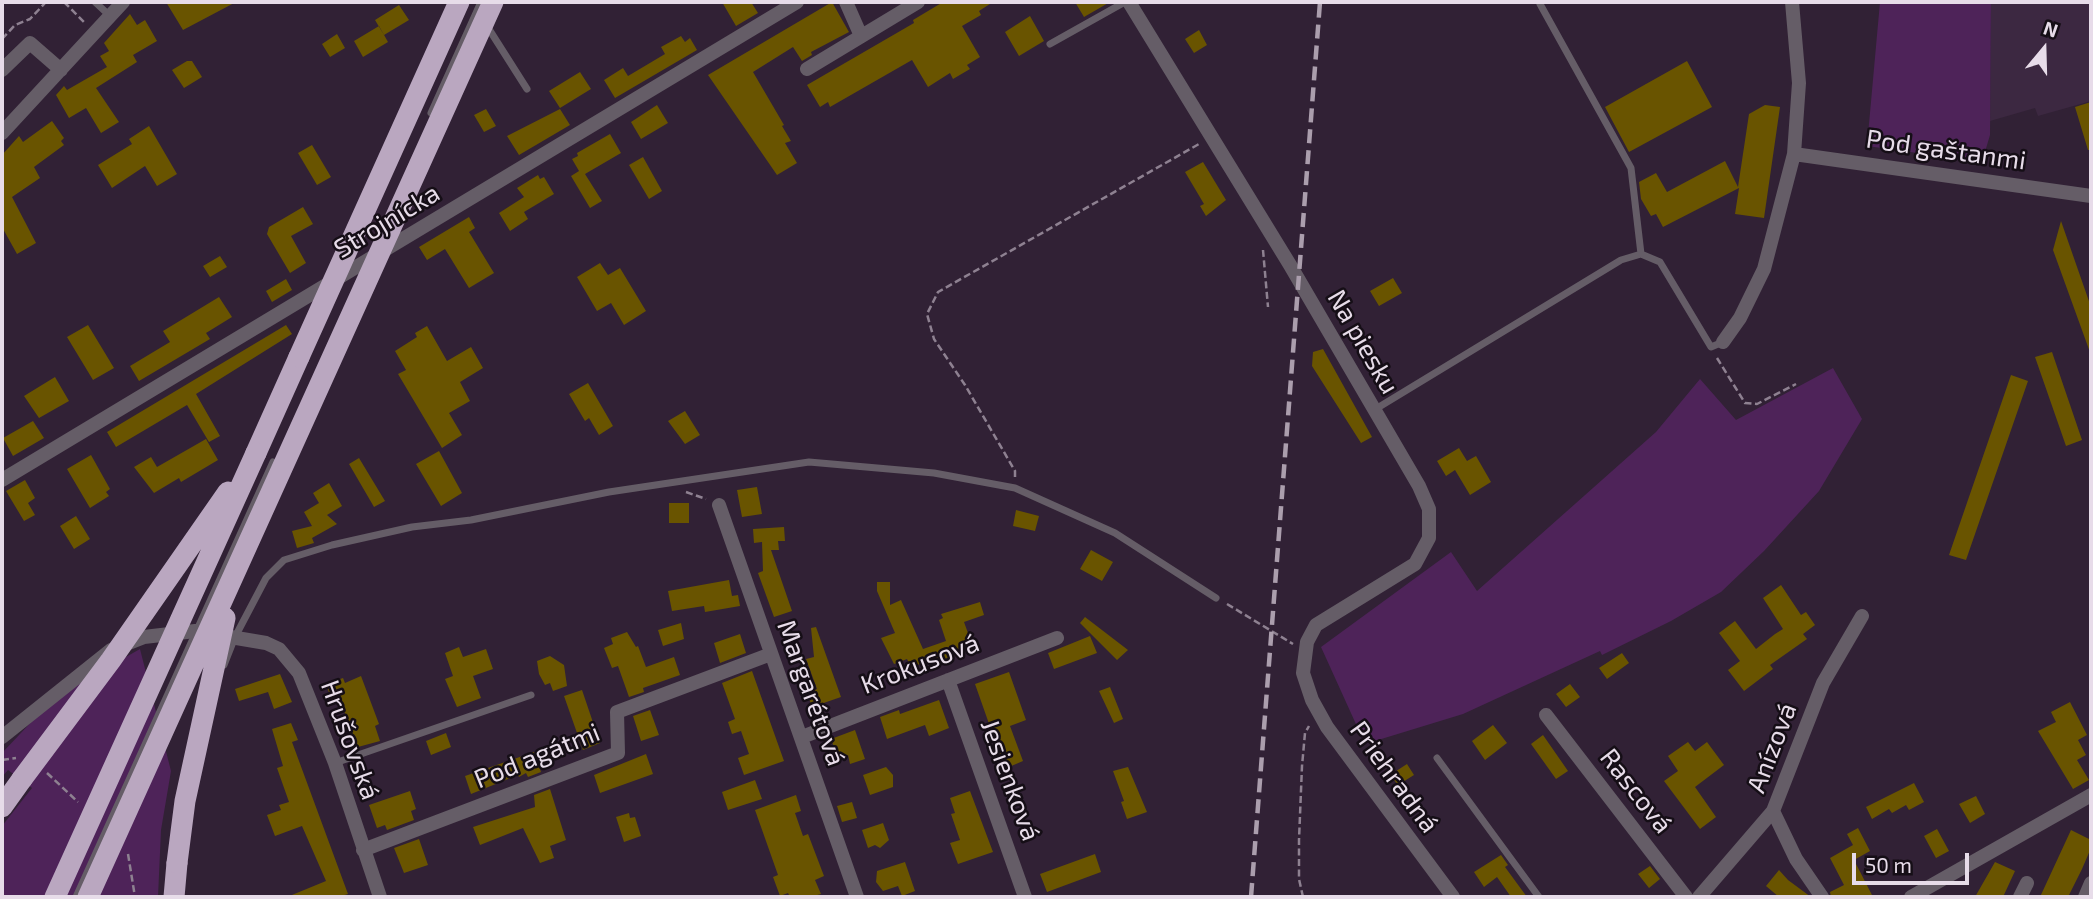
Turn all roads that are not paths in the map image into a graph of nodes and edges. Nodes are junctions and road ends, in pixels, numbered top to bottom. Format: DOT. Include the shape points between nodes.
graph roads {
  1 [pos="94,2"];
  2 [pos="123,2"];
  3 [pos="481,2"];
  4 [pos="797,2"];
  5 [pos="846,2"];
  6 [pos="918,2"];
  7 [pos="1127,2"];
  8 [pos="1792,2"];
  9 [pos="1540,4"];
  10 [pos="476,5"];
  11 [pos="110,16"];
  12 [pos="861,36"];
  13 [pos="1050,44"];
  14 [pos="807,69"];
  15 [pos="2,70"];
  16 [pos="61,70"];
  17 [pos="527,89"];
  18 [pos="427,124"];
  19 [pos="2,134"];
  20 [pos="1794,153"];
  21 [pos="399,187"];
  22 [pos="2091,196"];
  23 [pos="1641,254"];
  24 [pos="365,262"];
  25 [pos="1717,345"];
  26 [pos="314,373"];
  27 [pos="1373,410"];
  28 [pos="265,456"];
  29 [pos="2,480"];
  30 [pos="719,505"];
  31 [pos="235,574"];
  32 [pos="1216,598"];
  33 [pos="1862,616"];
  34 [pos="195,631"];
  35 [pos="235,637"];
  36 [pos="1057,638"];
  37 [pos="771,654"];
  38 [pos="948,680"];
  39 [pos="1305,681"];
  40 [pos="531,695"];
  41 [pos="1546,715"];
  42 [pos="2,737"];
  43 [pos="802,737"];
  44 [pos="1437,758"];
  45 [pos="335,763"];
  46 [pos="2088,800"];
  47 [pos="2,807"];
  48 [pos="1773,811"];
  49 [pos="190,839"];
  50 [pos="363,850"];
  51 [pos="188,852"];
  52 [pos="2027,883"];
  53 [pos="2091,883"];
  54 [pos="180,893"];
  55 [pos="55,897"];
  56 [pos="76,897"];
  57 [pos="88,897"];
  58 [pos="380,897"];
  59 [pos="857,897"];
  60 [pos="1025,897"];
  61 [pos="1453,897"];
  62 [pos="1539,897"];
  63 [pos="1686,897"];
  64 [pos="1699,897"];
  65 [pos="1822,897"];
  66 [pos="1912,897"];
  67 [pos="2020,897"];
  68 [pos="2085,897"];
  1 -- 11 [label="lane"];
  2 -- 11 [label="street"];
  3 -- 10 [label="lane"];
  4 -- 24 [label="street, Strojnícka"];
  5 -- 12 [label="street"];
  6 -- 12 [label="street"];
  7 -- 13 [label="lane"];
  7 -- 27 [label="street, Na piesku"];
  8 -- 20 [label="street" via="1799,83"];
  9 -- 23 [label="lane" via="1631,168"];
  10 -- 17 [label="lane"];
  10 -- 18 [label="lane"];
  10 -- 28 [label="highway, bridge"];
  10 -- 31 [label="highway, bridge"];
  11 -- 16 [label="street"];
  12 -- 14 [label="street"];
  15 -- 16 [label="street" via="30,43"];
  16 -- 19 [label="street"];
  20 -- 22 [label="street, Pod gaštanmi"];
  20 -- 25 [label="street" via="1764,269 1740,318"];
  21 -- 24 [label="lane"];
  23 -- 25 [label="lane" via="1660,262"];
  23 -- 27 [label="lane" via="1621,260"];
  24 -- 26 [label="lane"];
  24 -- 29 [label="street, Strojnícka"];
  27 -- 39 [label="street, Na piesku" via="1425,499 1431,520 1429,538 1406,571 1323,618 1311,632 1304,652"];
  28 -- 34 [label="lane"];
  28 -- 47 [label="highway, bridge"];
  28 -- 55 [label="highway, bridge"];
  30 -- 37 [label="street, Margarétová"];
  31 -- 54 [label="highway, bridge" via="185,801"];
  31 -- 57 [label="highway, bridge"];
  32 -- 35 [label="lane" via="1115,533 1015,488 934,473 809,462 609,492 332,545 284,560 266,578"];
  33 -- 48 [label="street, Anízová" via="1823,683"];
  34 -- 35 [label="street, Hrušovská"];
  34 -- 42 [label="street, Hrušovská" via="145,637 111,650"];
  34 -- 56 [label="lane"];
  35 -- 45 [label="street, Hrušovská" via="265,643 290,659"];
  35 -- 49 [label="lane" via="219,678 204,745"];
  36 -- 38 [label="street, Krokusová"];
  37 -- 43 [label="street, Margarétová"];
  37 -- 50 [label="street, Pod agátmi" via="617,712 618,753"];
  38 -- 43 [label="street, Krokusová"];
  38 -- 60 [label="street, Jesienková"];
  39 -- 61 [label="street, Priehradná" via="1318,711"];
  40 -- 45 [label="lane"];
  41 -- 63 [label="street, Rascová"];
  43 -- 59 [label="street, Margarétová"];
  44 -- 62 [label="lane"];
  45 -- 50 [label="street, Hrušovská"];
  46 -- 66 [label="street"];
  48 -- 64 [label="street"];
  48 -- 65 [label="street, Anízová" via="1796,859"];
  50 -- 58 [label="street, Hrušovská"];
  51 -- 54 [label="lane"];
  52 -- 67 [label="street"];
  53 -- 68 [label="street"];
}
